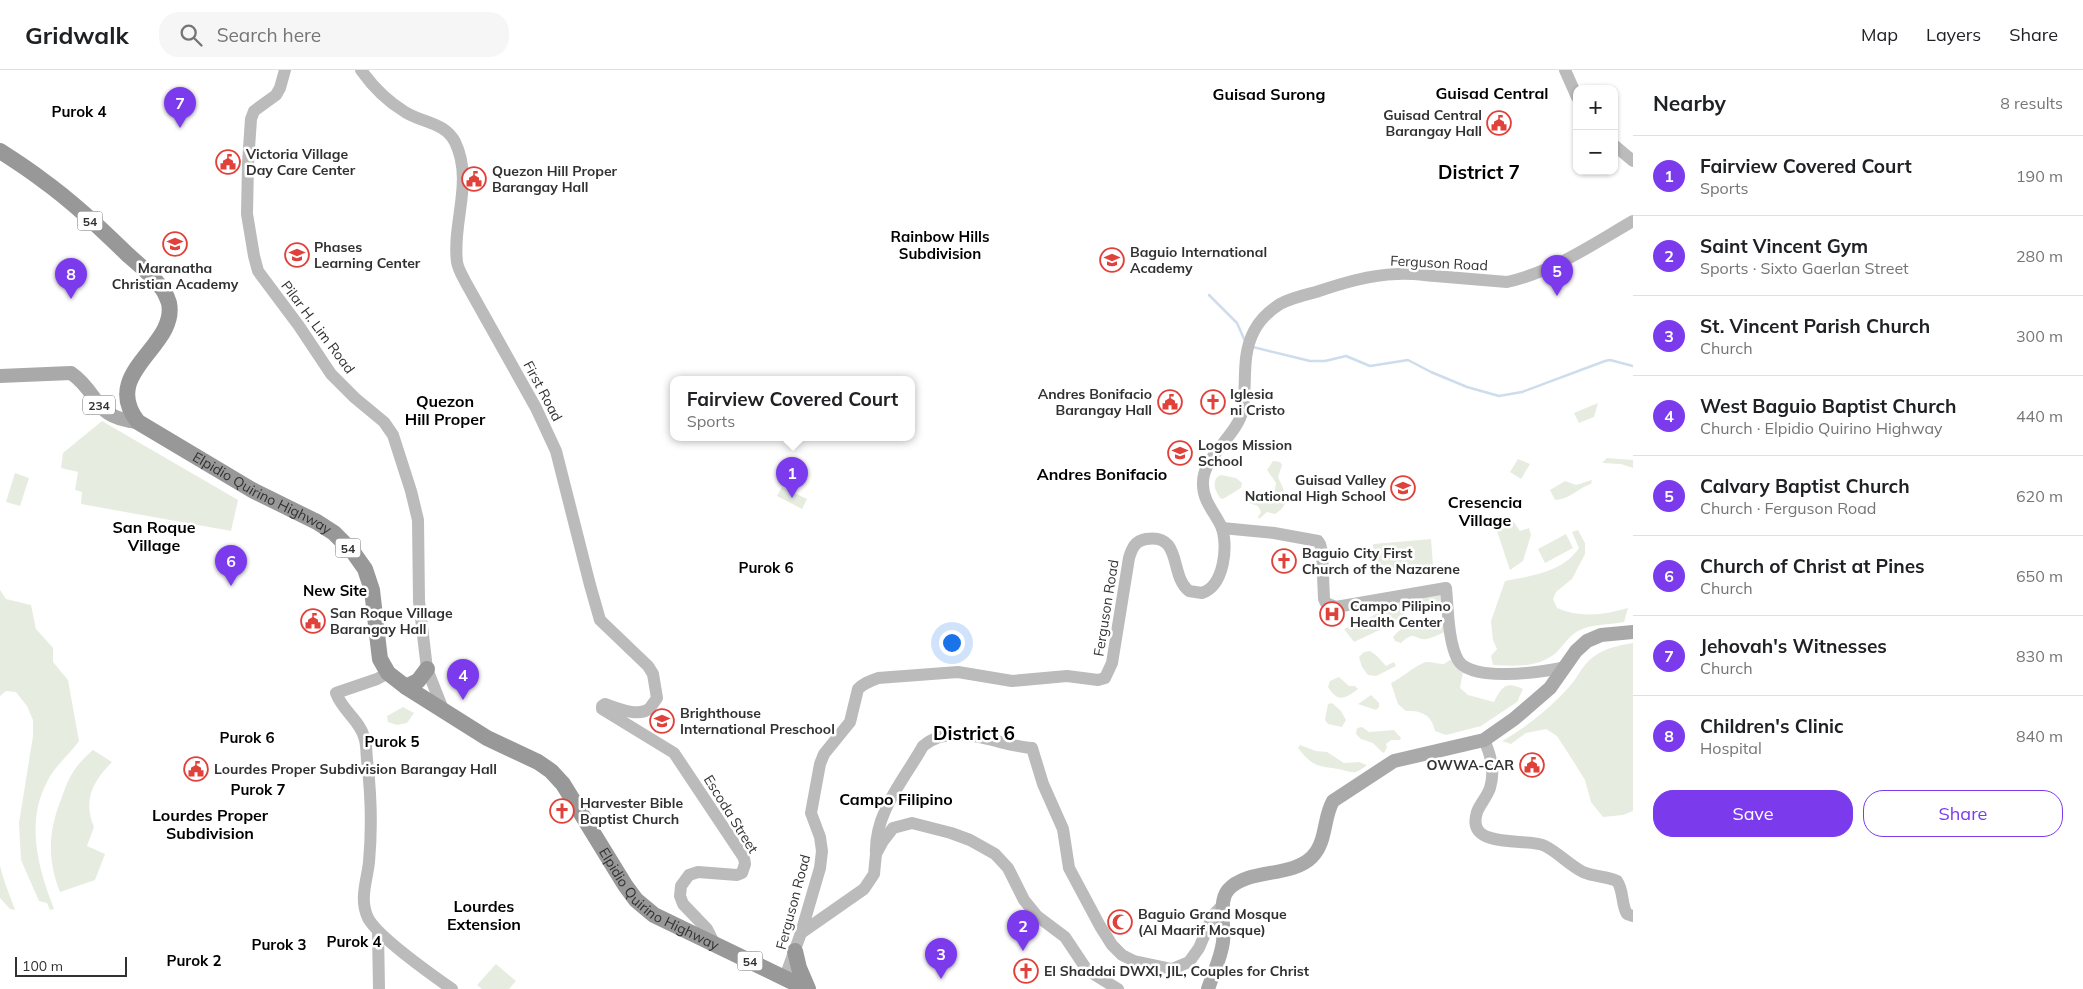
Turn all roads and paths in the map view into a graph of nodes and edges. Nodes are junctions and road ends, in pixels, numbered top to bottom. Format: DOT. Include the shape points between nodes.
graph roads {
  1 [pos="284,70"];
  2 [pos="361,70"];
  3 [pos="1565,70"];
  4 [pos="1573,88"];
  5 [pos="1618,148"];
  6 [pos="0,151"];
  7 [pos="1633,161"];
  8 [pos="1633,221"];
  9 [pos="0,376"];
  10 [pos="138,422"];
  11 [pos="1222,528"];
  12 [pos="1633,632"];
  13 [pos="1564,667"];
  14 [pos="427,669"];
  15 [pos="388,673"];
  16 [pos="406,687"];
  17 [pos="602,706"];
  18 [pos="444,712"];
  19 [pos="1484,740"];
  20 [pos="876,854"];
  21 [pos="1224,904"];
  22 [pos="1633,916"];
  23 [pos="378,932"];
  24 [pos="801,933"];
  25 [pos="715,945"];
  26 [pos="796,951"];
  27 [pos="785,977"];
  28 [pos="1210,986"];
  29 [pos="379,989"];
  30 [pos="452,989"];
  31 [pos="807,989"];
  32 [pos="1118,989"];
  1 -- 14 [label="street, Pilar H. Lim Road" via="276,95 254,111 251,119 247,214 254,256 258,271 332,374 384,422 393,435 418,520 419,601"];
  2 -- 17 [label="street, First Road" via="373,86 406,113 443,127 458,148 463,184 457,264 556,451 600,620 653,674 657,698 649,709 632,712 606,704"];
  3 -- 4 [label="street"];
  5 -- 7 [label="street"];
  6 -- 10 [label="highway, 54" via="65,199 164,291 169,303 166,325 129,382 128,406"];
  8 -- 11 [label="street, Ferguson Road" via="1535,275 1507,282 1398,274 1374,276 1282,303 1266,314 1247,349 1240,422 1211,460 1204,475 1202,485 1206,498"];
  9 -- 10 [label="main road, 234" via="71,373 104,410 121,420"];
  10 -- 15 [label="highway, Elpidio Quirino Highway / 54" via="254,491 301,513 334,533 353,552 365,569 372,590 378,651"];
  11 -- 13 [label="street" via="1274,533 1318,542 1322,552 1324,599 1336,607 1446,588 1452,642 1458,660 1466,669 1480,673 1530,673"];
  11 -- 24 [label="street, Ferguson Road" via="1224,554 1221,573 1216,584 1202,593 1184,588 1166,542 1150,538 1133,545 1128,558 1112,663 1105,678 1088,680 1067,676 1012,681 946,672 878,678 861,686 850,722 824,754 820,764 811,813 822,851"];
  12 -- 13 [label="main road" via="1601,635 1587,641"];
  13 -- 19 [label="main road" via="1550,688"];
  14 -- 16 [label="highway" via="418,681"];
  14 -- 18 [label="street, Pilar H. Lim Road"];
  15 -- 16 [label="highway, Elpidio Quirino Highway / 54"];
  15 -- 23 [label="street" via="336,693 365,739 370,802 369,863 364,900 368,918"];
  16 -- 18 [label="highway, Elpidio Quirino Highway / 54"];
  17 -- 25 [label="street, Escoda Street" via="602,709 674,753 744,858 746,864 742,873 698,872 690,875 681,886 683,904 707,928"];
  18 -- 25 [label="highway, Elpidio Quirino Highway / 54" via="551,771 563,784 636,900 654,915"];
  19 -- 21 [label="main road" via="1394,761 1333,801 1328,809 1320,845 1311,858 1299,865 1238,881 1228,890"];
  19 -- 22 [label="street" via="1490,752 1492,772 1490,788 1475,820 1482,834 1499,841 1544,845 1581,871 1617,880 1625,910"];
  20 -- 21 [label="street" via="876,839 884,810 923,746 940,736 994,739 1018,748 1032,748 1043,784 1063,829 1069,868 1100,926 1122,955 1134,961 1172,969 1189,962 1199,948 1213,915"];
  20 -- 24 [label="street" via="874,874 864,889"];
  20 -- 32 [label="street" via="893,828 912,823 951,833 982,846 1002,860 1024,900 1037,916 1065,937 1087,970"];
  21 -- 28 [label="main road" via="1223,943"];
  23 -- 29 [label="street"];
  23 -- 30 [label="street"];
  24 -- 26 [label="street, Ferguson Road"];
  25 -- 27 [label="highway, Elpidio Quirino Highway / 54"];
  26 -- 27 [label="street, Ferguson Road"];
  26 -- 31 [label="highway"];
  27 -- 31 [label="highway, Elpidio Quirino Highway / 54"];
}
